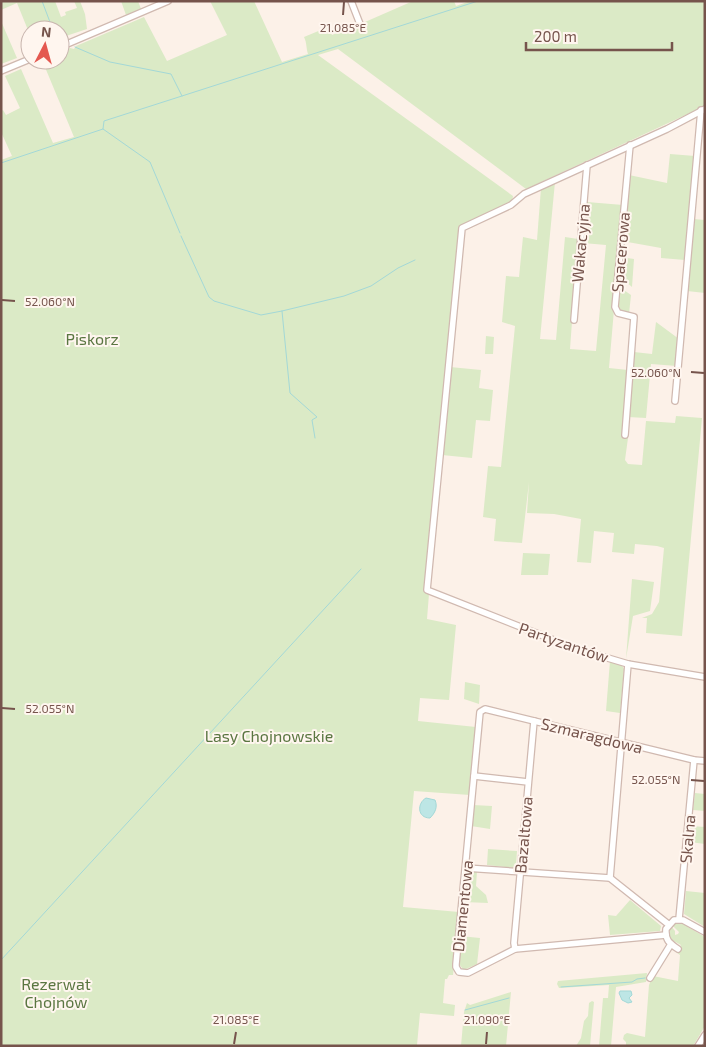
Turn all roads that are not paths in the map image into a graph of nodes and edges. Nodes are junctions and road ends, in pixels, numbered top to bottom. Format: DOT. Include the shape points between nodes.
graph roads {
  1 [pos="168,1"];
  2 [pos="351,1"];
  3 [pos="360,24"];
  4 [pos="70,43"];
  5 [pos="20,63"];
  6 [pos="1,71"];
  7 [pos="703,110"];
  8 [pos="630,145"];
  9 [pos="587,165"];
  10 [pos="574,320"];
  11 [pos="675,401"];
  12 [pos="625,435"];
  13 [pos="628,664"];
  14 [pos="705,677"];
  15 [pos="480,712"];
  16 [pos="534,721"];
  17 [pos="622,743"];
  18 [pos="694,760"];
  19 [pos="705,761"];
  20 [pos="474,776"];
  21 [pos="528,782"];
  22 [pos="466,868"];
  23 [pos="520,872"];
  24 [pos="610,878"];
  25 [pos="680,919"];
  26 [pos="668,924"];
  27 [pos="705,932"];
  28 [pos="666,935"];
  29 [pos="671,944"];
  30 [pos="515,949"];
  31 [pos="678,949"];
  32 [pos="650,978"];
  33 [pos="705,1035"];
  34 [pos="698,1046"];
  1 -- 4 [label="street"];
  2 -- 3 [label="street"];
  5 -- 6 [label="street"];
  7 -- 8 [label="street"];
  7 -- 11 [label="street"];
  8 -- 9 [label="street"];
  8 -- 12 [label="street, Spacerowa" via="615,306 618,313 634,317"];
  9 -- 10 [label="street, Wakacyjna"];
  9 -- 13 [label="street, Partyzantów" via="462,228 428,590 544,638"];
  13 -- 14 [label="street, Partyzantów"];
  13 -- 17 [label="street"];
  15 -- 16 [label="street, Szmaragdowa" via="485,709"];
  15 -- 20 [label="street, Diamentowa"];
  16 -- 17 [label="street, Szmaragdowa"];
  16 -- 21 [label="street, Bazaltowa"];
  17 -- 18 [label="street, Szmaragdowa"];
  17 -- 24 [label="street"];
  18 -- 19 [label="street, Szmaragdowa"];
  18 -- 25 [label="street, Skalna"];
  20 -- 21 [label="street"];
  20 -- 22 [label="street, Diamentowa"];
  21 -- 23 [label="street, Bazaltowa"];
  22 -- 23 [label="street"];
  22 -- 30 [label="street, Diamentowa" via="456,969 460,973 468,973"];
  23 -- 24 [label="street"];
  23 -- 30 [label="street, Bazaltowa"];
  24 -- 26 [label="street"];
  25 -- 26 [label="street"];
  25 -- 27 [label="street"];
  26 -- 28 [label="street"];
  28 -- 29 [label="street"];
  28 -- 30 [label="street, Diamentowa"];
  29 -- 31 [label="street"];
  29 -- 32 [label="street"];
  33 -- 34 [label="street"];
}
